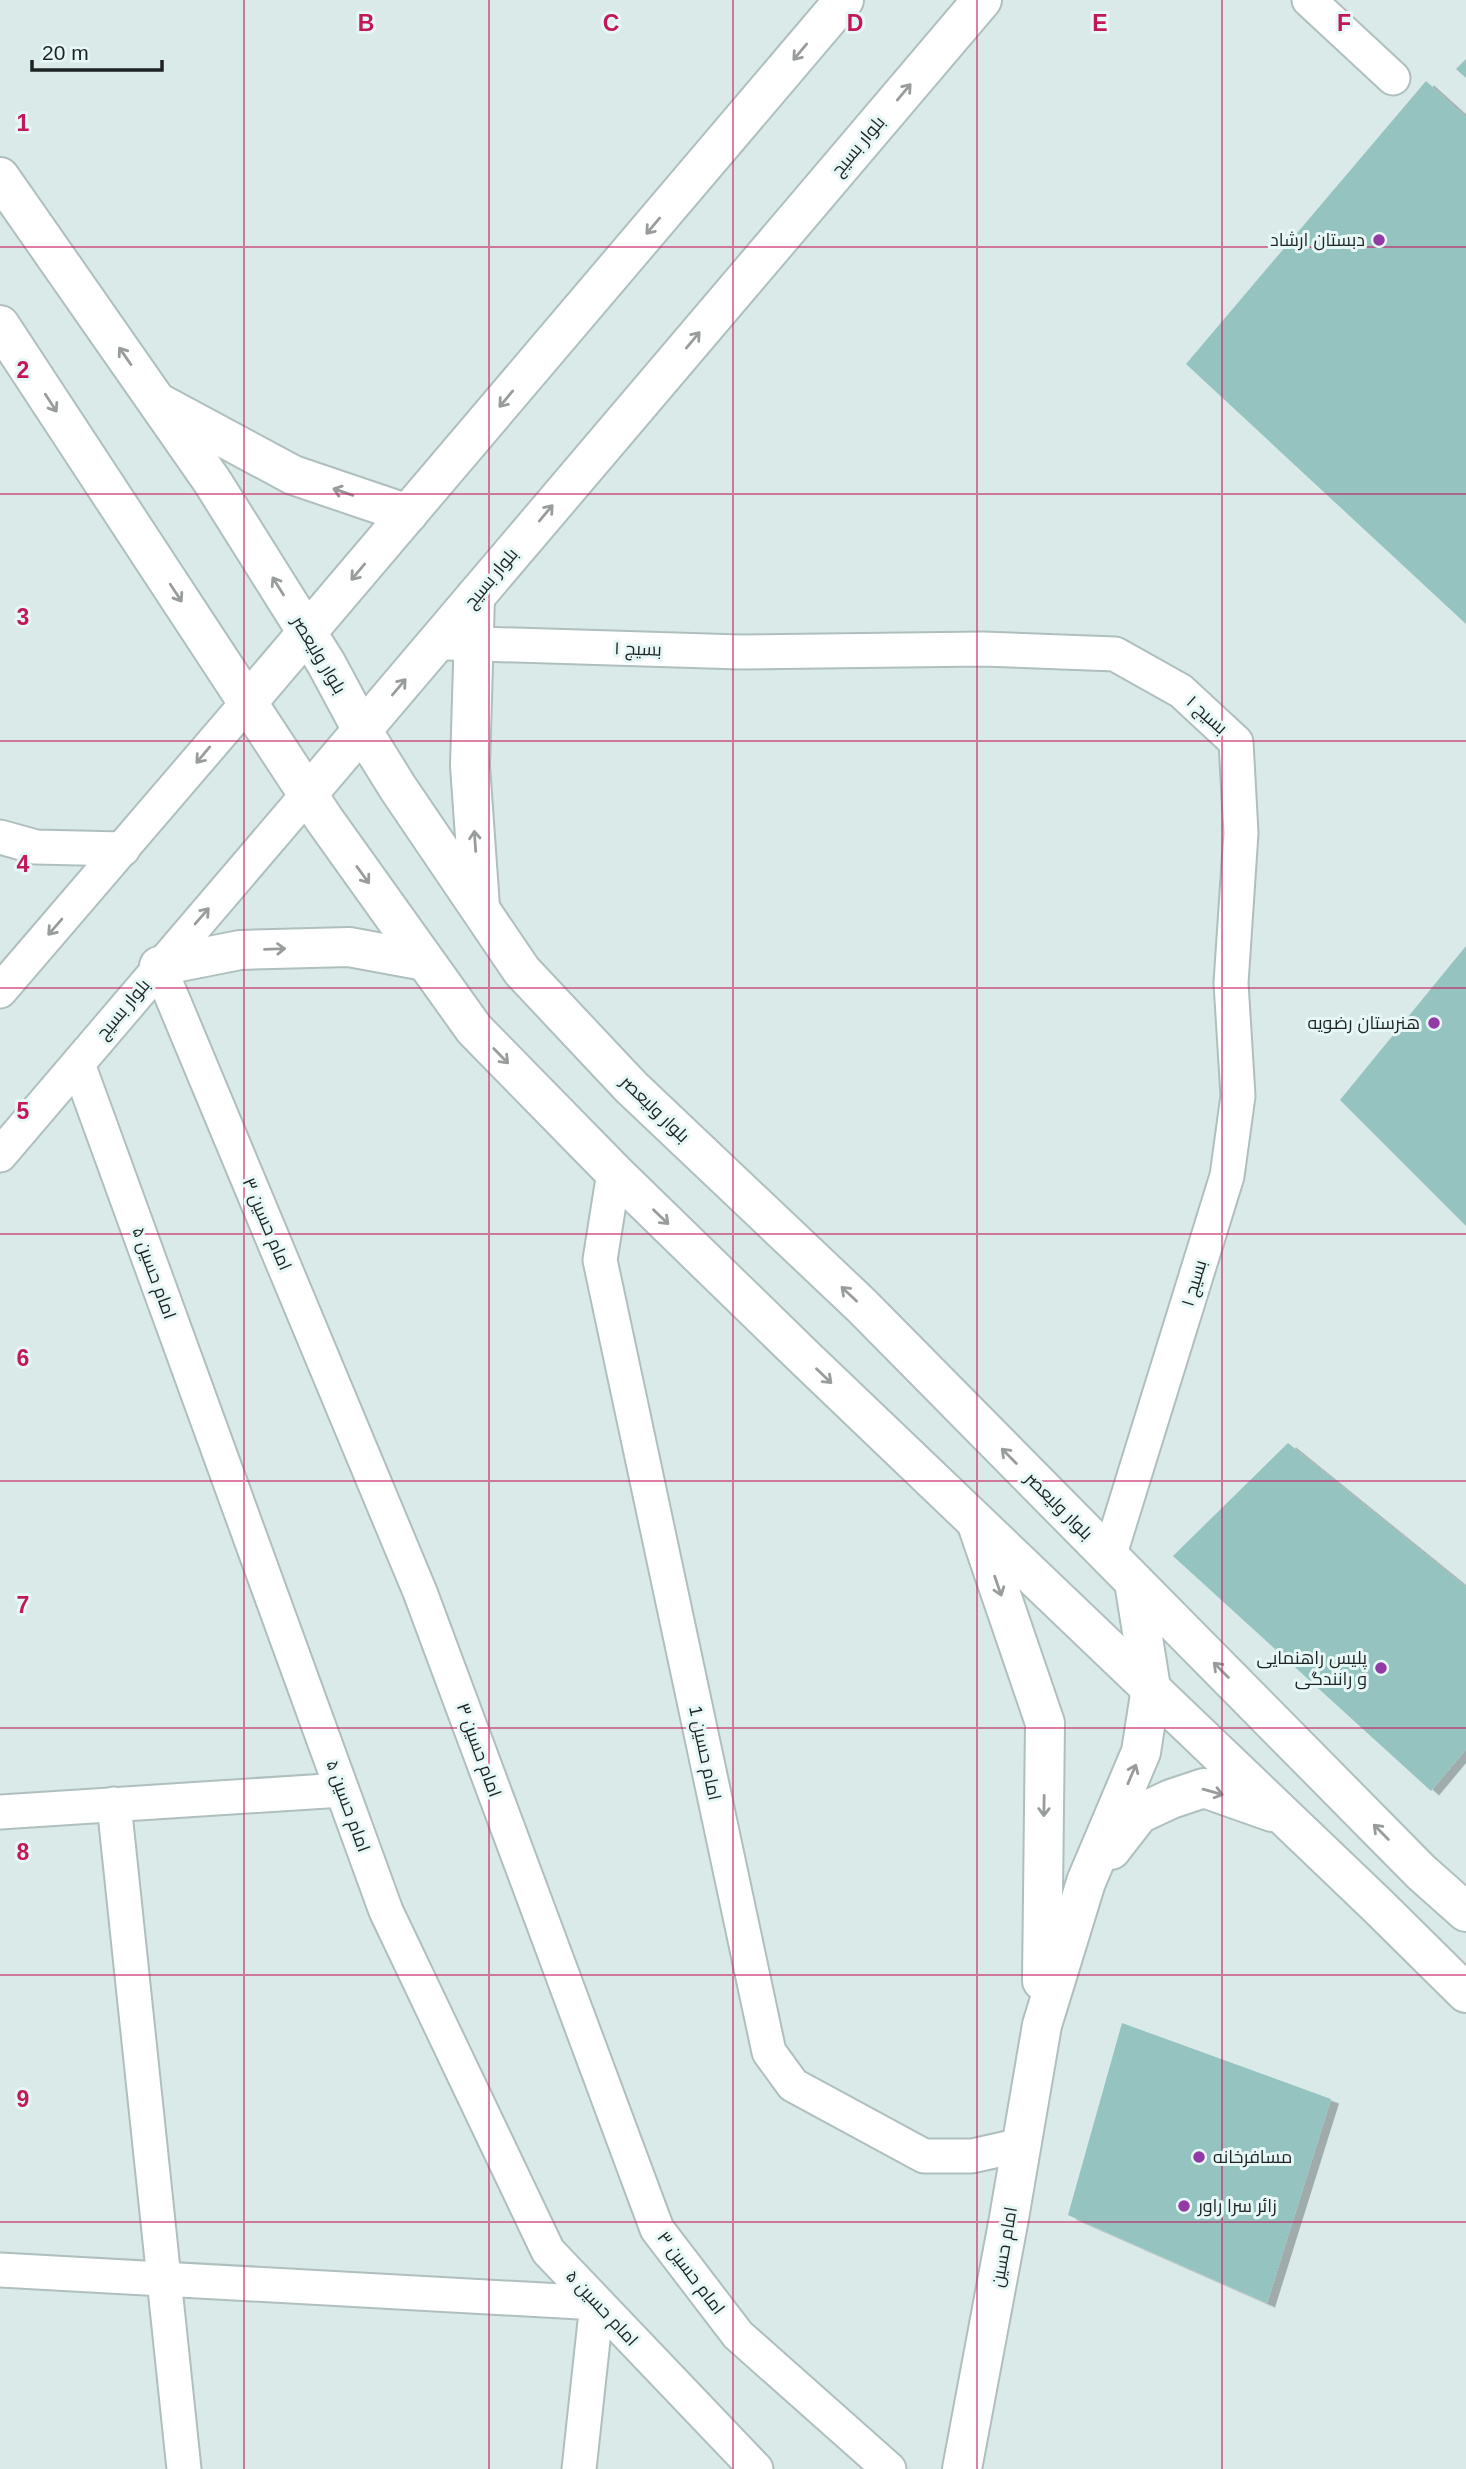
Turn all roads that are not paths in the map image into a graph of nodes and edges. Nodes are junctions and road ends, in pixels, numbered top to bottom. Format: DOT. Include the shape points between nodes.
graph roads {
  1 [pos="844,0"];
  2 [pos="982,0"];
  3 [pos="1309,0"];
  4 [pos="1393,78"];
  5 [pos="0,177"];
  6 [pos="0,325"];
  7 [pos="156,401"];
  8 [pos="408,514"];
  9 [pos="475,597"];
  10 [pos="307,633"];
  11 [pos="436,643"];
  12 [pos="473,644"];
  13 [pos="247,703"];
  14 [pos="362,730"];
  15 [pos="307,795"];
  16 [pos="0,837"];
  17 [pos="123,849"];
  18 [pos="480,909"];
  19 [pos="425,961"];
  20 [pos="159,966"];
  21 [pos="0,990"];
  22 [pos="78,1064"];
  23 [pos="0,1155"];
  24 [pos="614,1172"];
  25 [pos="976,1522"];
  26 [pos="1121,1569"];
  27 [pos="1151,1688"];
  28 [pos="342,1790"];
  29 [pos="114,1804"];
  30 [pos="0,1812"];
  31 [pos="1285,1817"];
  32 [pos="1420,1872"];
  33 [pos="1086,1882"];
  34 [pos="1466,1886"];
  35 [pos="1466,1912"];
  36 [pos="1466,1993"];
  37 [pos="1042,2025"];
  38 [pos="1021,2145"];
  39 [pos="0,2270"];
  40 [pos="164,2279"];
  41 [pos="597,2303"];
  42 [pos="184,2469"];
  43 [pos="579,2469"];
  44 [pos="756,2469"];
  45 [pos="889,2469"];
  46 [pos="962,2469"];
  1 -- 8 [label="street, one-way"];
  9 -- 2 [label="street, بلوار بسیج, one-way"];
  3 -- 4 [label="street"];
  7 -- 5 [label="street, بلوار ولیعصر, one-way"];
  6 -- 13 [label="street, one-way"];
  8 -- 7 [label="street, one-way" via="293,475"];
  10 -- 7 [label="street, بلوار ولیعصر, one-way"];
  8 -- 10 [label="street, one-way"];
  9 -- 11 [label="street, بلوار بسیج"];
  9 -- 12 [label="street"];
  10 -- 13 [label="street"];
  10 -- 14 [label="street, بلوار ولیعصر"];
  11 -- 12 [label="street, بسیج ۱"];
  14 -- 11 [label="street, بلوار بسیج, one-way"];
  18 -- 12 [label="street, one-way" via="470,766"];
  12 -- 26 [label="street, بسیج ۱" via="740,652 983,649 1115,654 1181,691 1237,742 1241,833 1231,984 1238,1096 1227,1176"];
  13 -- 15 [label="street"];
  13 -- 17 [label="street, one-way"];
  14 -- 15 [label="street, بلوار بسیج"];
  14 -- 18 [label="street, بلوار ولیعصر"];
  15 -- 19 [label="street, one-way"];
  20 -- 15 [label="street, بلوار بسیج, one-way"];
  16 -- 17 [label="street" via="36,847"];
  17 -- 21 [label="street, one-way"];
  26 -- 18 [label="street, بلوار ولیعصر, one-way" via="862,1306 631,1087 522,971"];
  20 -- 19 [label="street, one-way" via="240,950 349,947"];
  19 -- 24 [label="street, one-way" via="474,1029"];
  20 -- 22 [label="street, بلوار بسیج"];
  20 -- 45 [label="street, امام حسین ۳" via="420,1592 657,2229 738,2335"];
  22 -- 23 [label="street, بلوار بسیج"];
  22 -- 28 [label="street, امام حسین ۵"];
  24 -- 25 [label="street, one-way"];
  24 -- 38 [label="street, امام حسین 1" via="600,1260 769,2052 793,2085 924,2157 972,2156"];
  25 -- 27 [label="street"];
  25 -- 37 [label="street, one-way" via="1045,1723"];
  26 -- 27 [label="street"];
  32 -- 26 [label="street, بلوار ولیعصر, one-way"];
  27 -- 31 [label="street"];
  33 -- 27 [label="street, one-way" via="1142,1752"];
  28 -- 29 [label="street"];
  28 -- 41 [label="street, امام حسین ۵" via="386,1911 548,2251"];
  29 -- 30 [label="street"];
  29 -- 40 [label="street"];
  33 -- 31 [label="street, one-way" via="1139,1814 1204,1788"];
  31 -- 36 [label="street"];
  32 -- 34 [label="street"];
  32 -- 35 [label="street, بلوار ولیعصر"];
  33 -- 37 [label="street"];
  37 -- 38 [label="street, امام حسین"];
  38 -- 46 [label="street, امام حسین"];
  39 -- 40 [label="street"];
  40 -- 41 [label="street"];
  40 -- 42 [label="street"];
  41 -- 43 [label="street"];
  41 -- 44 [label="street, امام حسین ۵"];
}
